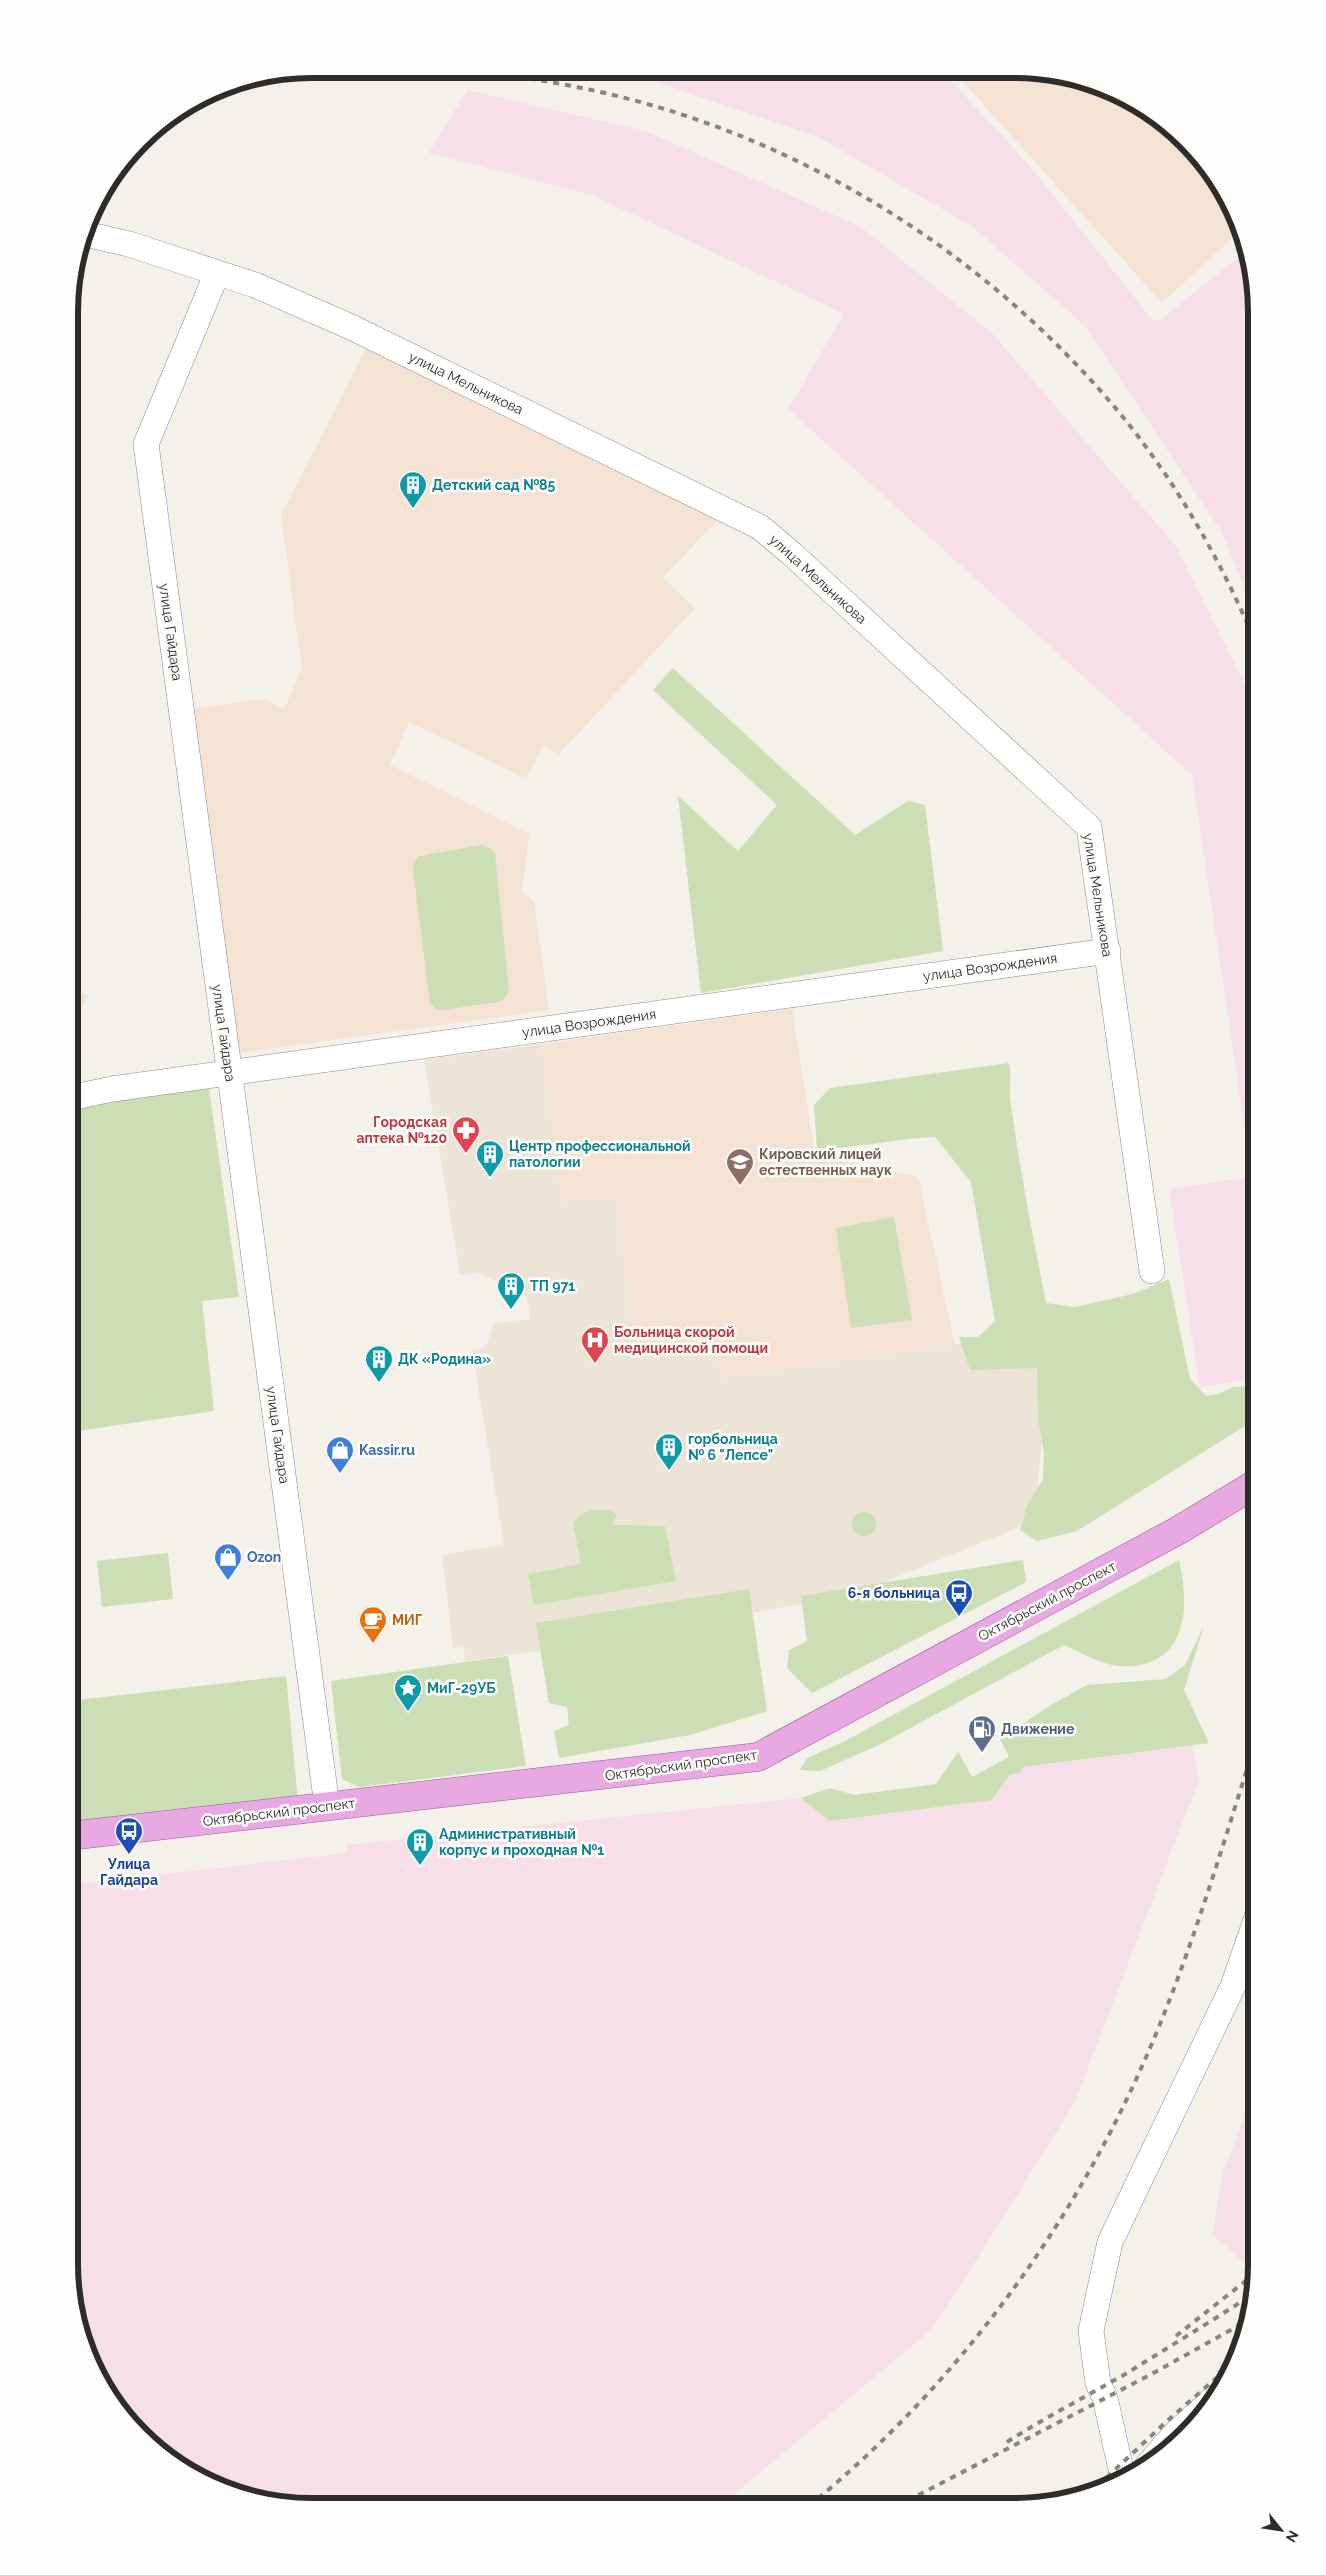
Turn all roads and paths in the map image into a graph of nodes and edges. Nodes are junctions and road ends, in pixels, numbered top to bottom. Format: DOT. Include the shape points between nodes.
graph roads {
  1 [pos="90,235"];
  2 [pos="217,273"];
  3 [pos="1108,951"];
  4 [pos="230,1073"];
  5 [pos="78,1096"];
  6 [pos="1152,1271"];
  7 [pos="1248,1488"];
  8 [pos="327,1806"];
  9 [pos="78,1835"];
  10 [pos="1248,1944"];
  11 [pos="1121,2471"];
  1 -- 2 [label="street, улица Мельникова" via="129,244"];
  2 -- 3 [label="street, улица Мельникова" via="255,285 351,327 760,527 1089,827"];
  2 -- 4 [label="street, улица Гайдара" via="146,444"];
  3 -- 4 [label="street, улица Возрождения"];
  3 -- 6 [label="street, улица Мельникова"];
  4 -- 5 [label="street, улица Возрождения"];
  4 -- 8 [label="street, улица Гайдара"];
  7 -- 8 [label="main road, Октябрьский проспект" via="1179,1530 758,1757"];
  8 -- 9 [label="main road, Октябрьский проспект"];
  10 -- 11 [label="street" via="1233,1986 1110,2242 1091,2331 1098,2383 1105,2398"];
}
